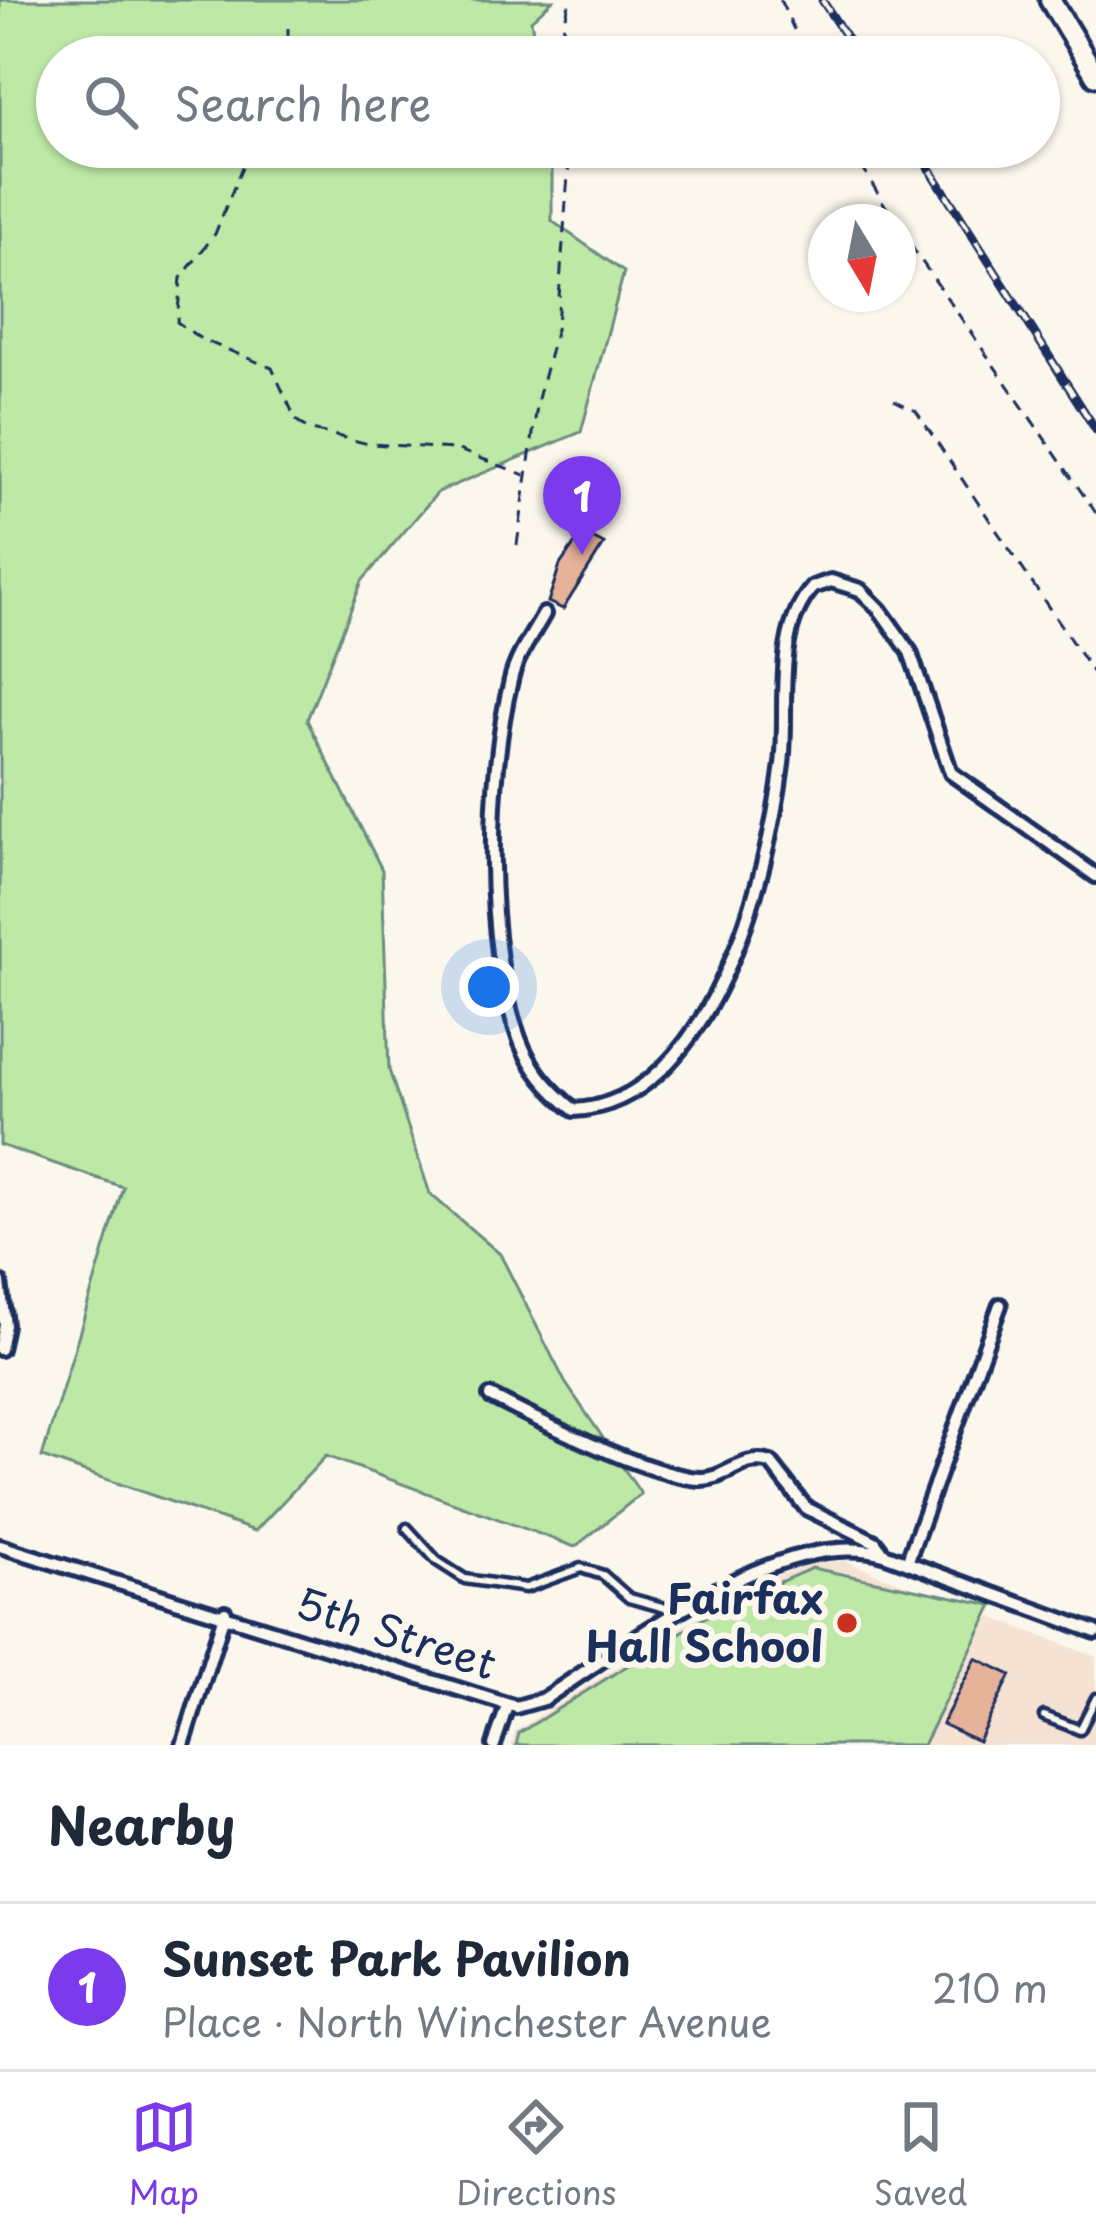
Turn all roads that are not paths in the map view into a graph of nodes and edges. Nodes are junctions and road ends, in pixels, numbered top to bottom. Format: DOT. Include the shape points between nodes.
graph roads {
  1 [pos="1050,0"];
  2 [pos="1096,76"];
  3 [pos="544,614"];
  4 [pos="1096,876"];
  5 [pos="0,1282"];
  6 [pos="1000,1305"];
  7 [pos="0,1349"];
  8 [pos="490,1396"];
  9 [pos="406,1528"];
  10 [pos="0,1546"];
  11 [pos="884,1554"];
  12 [pos="908,1560"];
  13 [pos="225,1612"];
  14 [pos="682,1612"];
  15 [pos="1096,1632"];
  16 [pos="1096,1698"];
  17 [pos="507,1706"];
  18 [pos="1044,1716"];
  19 [pos="184,1745"];
  20 [pos="494,1745"];
  1 -- 2 [label="main road"];
  3 -- 4 [label="street" via="511,675 491,803 496,909 519,1037 544,1084 574,1110 604,1108 638,1091 707,1012 758,889 783,757 790,623 813,587 831,581 860,590 910,652 950,773"];
  5 -- 7 [label="street"];
  6 -- 12 [label="street"];
  8 -- 11 [label="street" via="589,1442 700,1479 751,1460 771,1463 806,1508"];
  9 -- 14 [label="lane" via="465,1579 526,1588 581,1568 637,1602"];
  10 -- 13 [label="street, 5th Street"];
  11 -- 12 [label="street"];
  11 -- 14 [label="street, 5th Street" via="837,1546 801,1553"];
  12 -- 15 [label="street"];
  13 -- 17 [label="street, 5th Street"];
  13 -- 19 [label="street"];
  14 -- 17 [label="street, 5th Street" via="544,1700"];
  16 -- 18 [label="lane" via="1080,1730"];
  17 -- 20 [label="street"];
}
